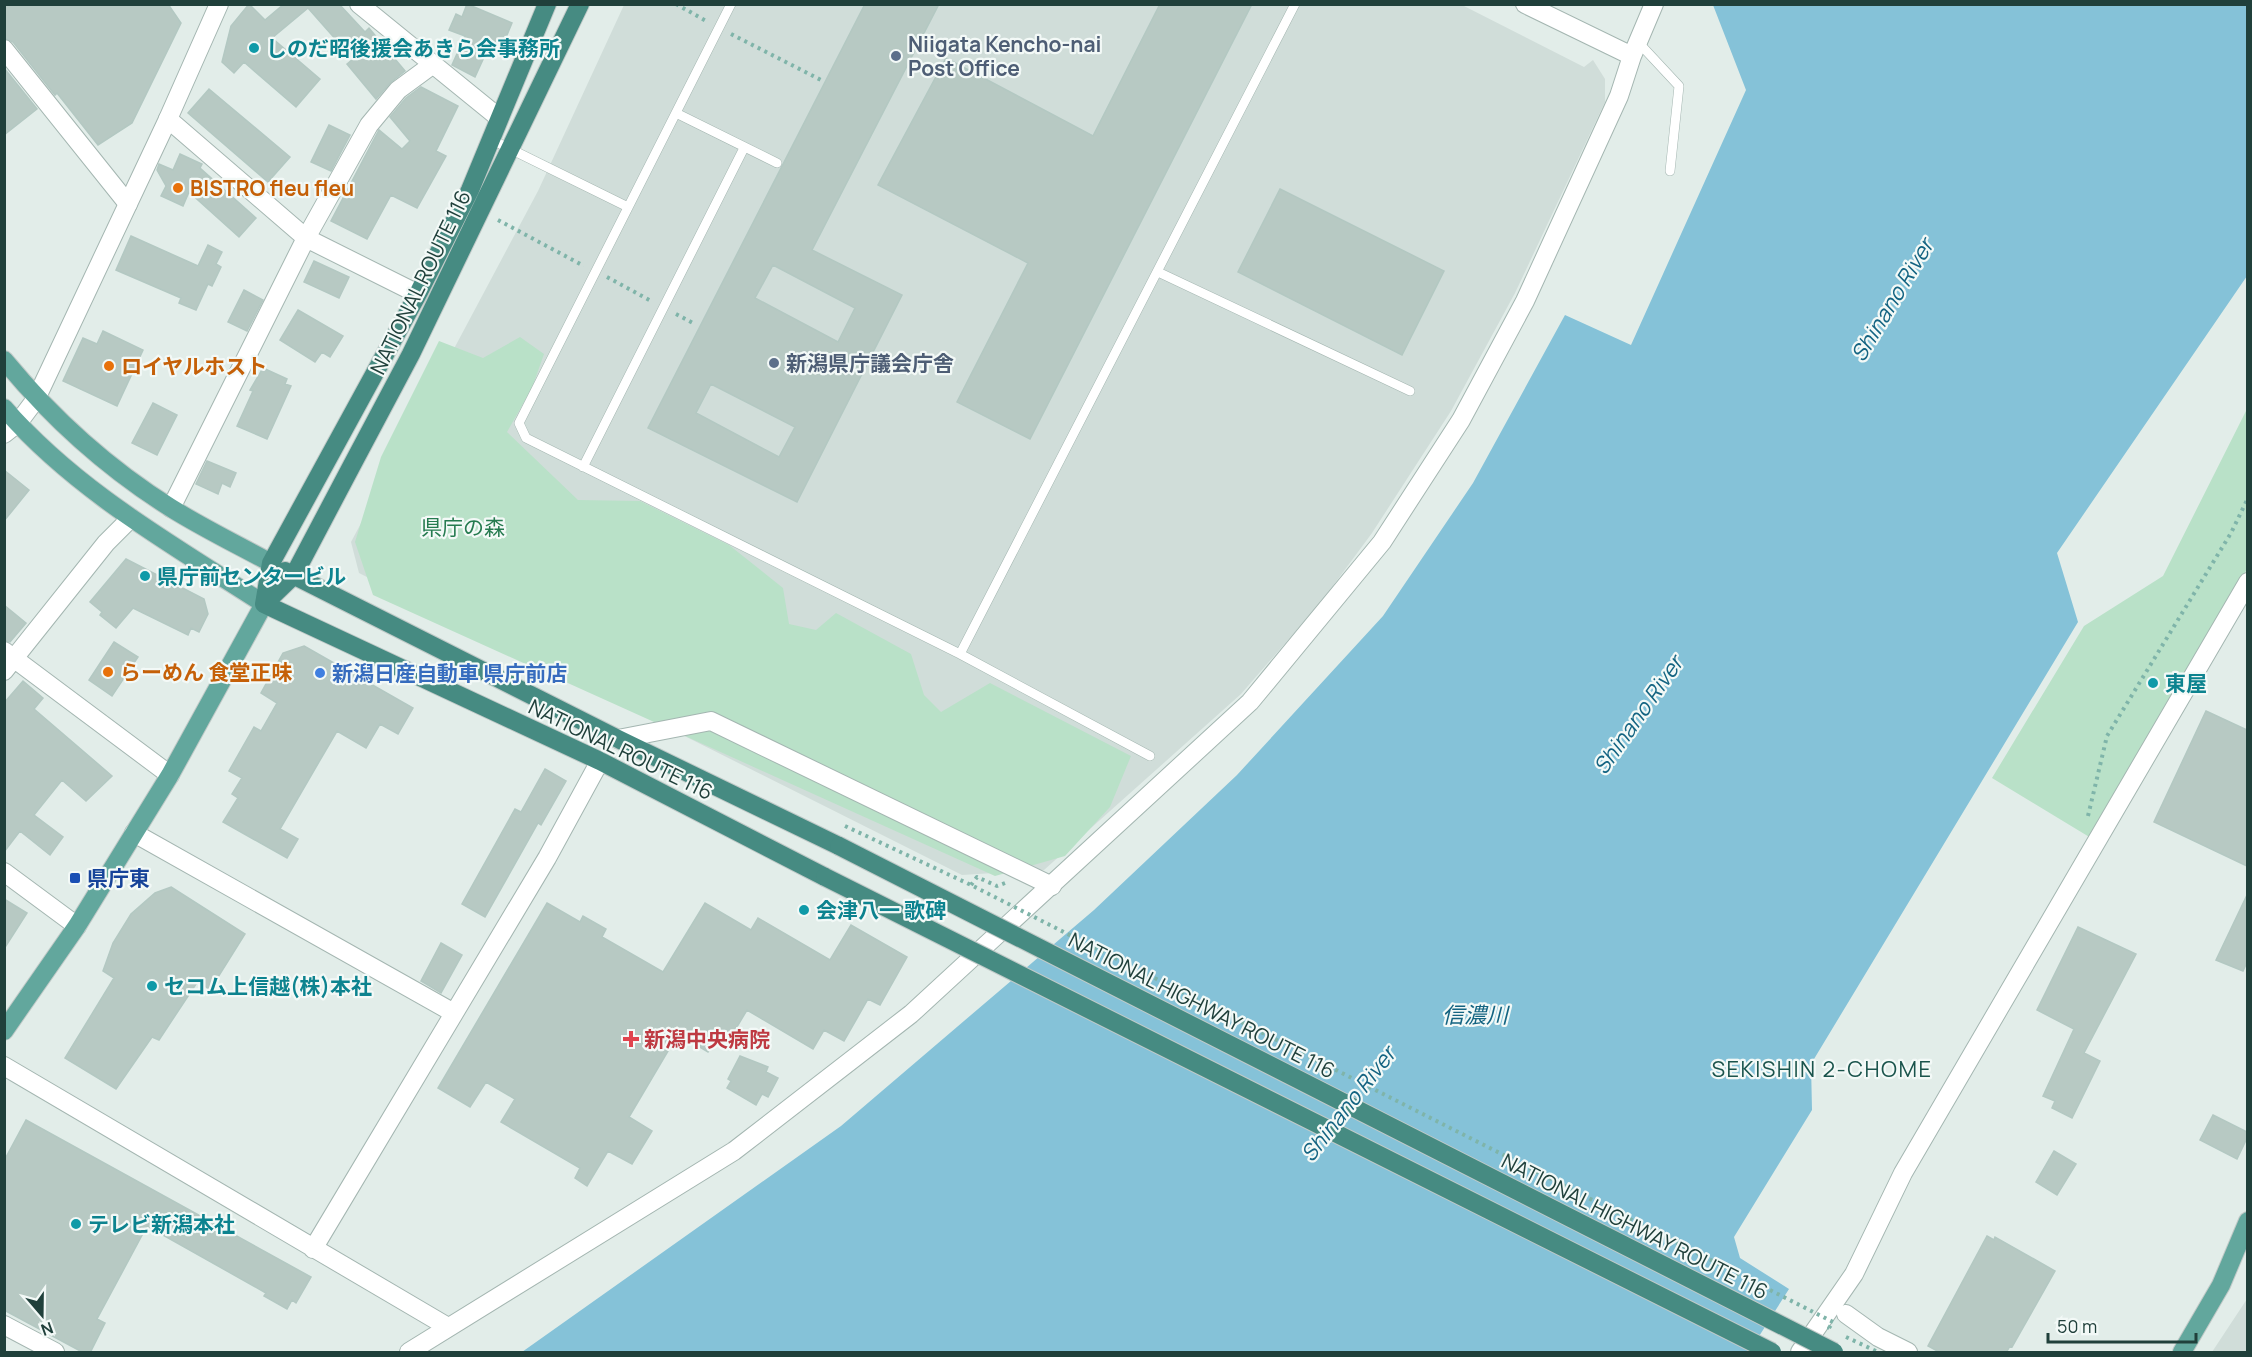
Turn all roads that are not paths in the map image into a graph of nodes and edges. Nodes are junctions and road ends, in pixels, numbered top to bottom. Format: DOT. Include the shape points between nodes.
graph roads {
  1 [pos="219,4"];
  2 [pos="359,4"];
  3 [pos="547,4"];
  4 [pos="580,4"];
  5 [pos="731,4"];
  6 [pos="1295,4"];
  7 [pos="1526,4"];
  8 [pos="1654,4"];
  9 [pos="4,49"];
  10 [pos="1635,49"];
  11 [pos="432,65"];
  12 [pos="678,114"];
  13 [pos="498,117"];
  14 [pos="168,119"];
  15 [pos="490,139"];
  16 [pos="744,148"];
  17 [pos="510,150"];
  18 [pos="777,163"];
  19 [pos="1670,171"];
  20 [pos="128,204"];
  21 [pos="628,207"];
  22 [pos="306,238"];
  23 [pos="1158,272"];
  24 [pos="418,294"];
  25 [pos="4,360"];
  26 [pos="1410,391"];
  27 [pos="36,399"];
  28 [pos="4,408"];
  29 [pos="11,429"];
  30 [pos="583,467"];
  31 [pos="171,508"];
  32 [pos="131,518"];
  33 [pos="271,563"];
  34 [pos="294,575"];
  35 [pos="2247,582"];
  36 [pos="264,604"];
  37 [pos="960,654"];
  38 [pos="8,660"];
  39 [pos="618,739"];
  40 [pos="1150,756"];
  41 [pos="600,761"];
  42 [pos="170,775"];
  43 [pos="134,833"];
  44 [pos="839,846"];
  45 [pos="4,872"];
  46 [pos="1053,886"];
  47 [pos="76,926"];
  48 [pos="454,1013"];
  49 [pos="4,1031"];
  50 [pos="4,1066"];
  51 [pos="2247,1221"];
  52 [pos="313,1249"];
  53 [pos="1846,1314"];
  54 [pos="4,1325"];
  55 [pos="448,1327"];
  56 [pos="55,1353"];
  57 [pos="409,1353"];
  58 [pos="1772,1353"];
  59 [pos="1800,1353"];
  60 [pos="1834,1353"];
  61 [pos="1908,1353"];
  62 [pos="2182,1353"];
  1 -- 14 [label="street"];
  2 -- 11 [label="street"];
  3 -- 13 [label="highway, NATIONAL ROUTE 116"];
  4 -- 17 [label="highway, NATIONAL ROUTE 116"];
  5 -- 12 [label="lane"];
  6 -- 23 [label="lane"];
  7 -- 10 [label="street"];
  8 -- 10 [label="street"];
  9 -- 20 [label="street"];
  10 -- 19 [label="lane" via="1679,86"];
  10 -- 46 [label="street" via="1619,96 1525,301 1461,420 1382,542 1250,702"];
  11 -- 13 [label="street"];
  11 -- 22 [label="street" via="398,90 369,125"];
  12 -- 16 [label="lane"];
  12 -- 21 [label="lane"];
  13 -- 15 [label="highway, NATIONAL ROUTE 116"];
  14 -- 20 [label="street"];
  14 -- 22 [label="street"];
  15 -- 17 [label="lane"];
  15 -- 24 [label="highway, NATIONAL ROUTE 116" via="470,190"];
  16 -- 18 [label="lane"];
  16 -- 30 [label="lane"];
  17 -- 21 [label="lane"];
  17 -- 34 [label="highway, NATIONAL ROUTE 116" via="411,354"];
  20 -- 27 [label="street"];
  21 -- 30 [label="lane" via="519,423 526,438"];
  22 -- 24 [label="street"];
  22 -- 31 [label="street"];
  23 -- 26 [label="lane"];
  23 -- 37 [label="lane"];
  24 -- 33 [label="highway, NATIONAL ROUTE 116"];
  25 -- 27 [label="main road"];
  27 -- 29 [label="street"];
  27 -- 31 [label="main road" via="94,453"];
  28 -- 29 [label="main road"];
  29 -- 32 [label="main road"];
  30 -- 37 [label="lane"];
  31 -- 33 [label="main road"];
  32 -- 36 [label="main road"];
  32 -- 38 [label="street"];
  33 -- 34 [label="highway, NATIONAL ROUTE 116"];
  33 -- 36 [label="highway, NATIONAL ROUTE 116"];
  34 -- 36 [label="highway, NATIONAL ROUTE 116"];
  34 -- 39 [label="highway, NATIONAL ROUTE 116"];
  35 -- 59 [label="street" via="1904,1173 1854,1274"];
  36 -- 41 [label="highway, NATIONAL ROUTE 116"];
  36 -- 42 [label="main road"];
  37 -- 40 [label="lane"];
  38 -- 42 [label="street"];
  39 -- 44 [label="highway, NATIONAL ROUTE 116"];
  39 -- 46 [label="street" via="711,721"];
  41 -- 48 [label="street"];
  41 -- 58 [label="highway, NATIONAL ROUTE 116, bridge"];
  42 -- 43 [label="main road"];
  43 -- 47 [label="main road"];
  43 -- 48 [label="street"];
  44 -- 60 [label="highway, NATIONAL HIGHWAY ROUTE 116, bridge"];
  45 -- 47 [label="street"];
  46 -- 55 [label="street" via="911,1014 734,1151"];
  47 -- 49 [label="main road"];
  48 -- 52 [label="street"];
  50 -- 52 [label="street"];
  51 -- 62 [label="main road" via="2221,1285"];
  52 -- 55 [label="street"];
  53 -- 61 [label="street"];
  54 -- 56 [label="street"];
  55 -- 57 [label="street"];
}
